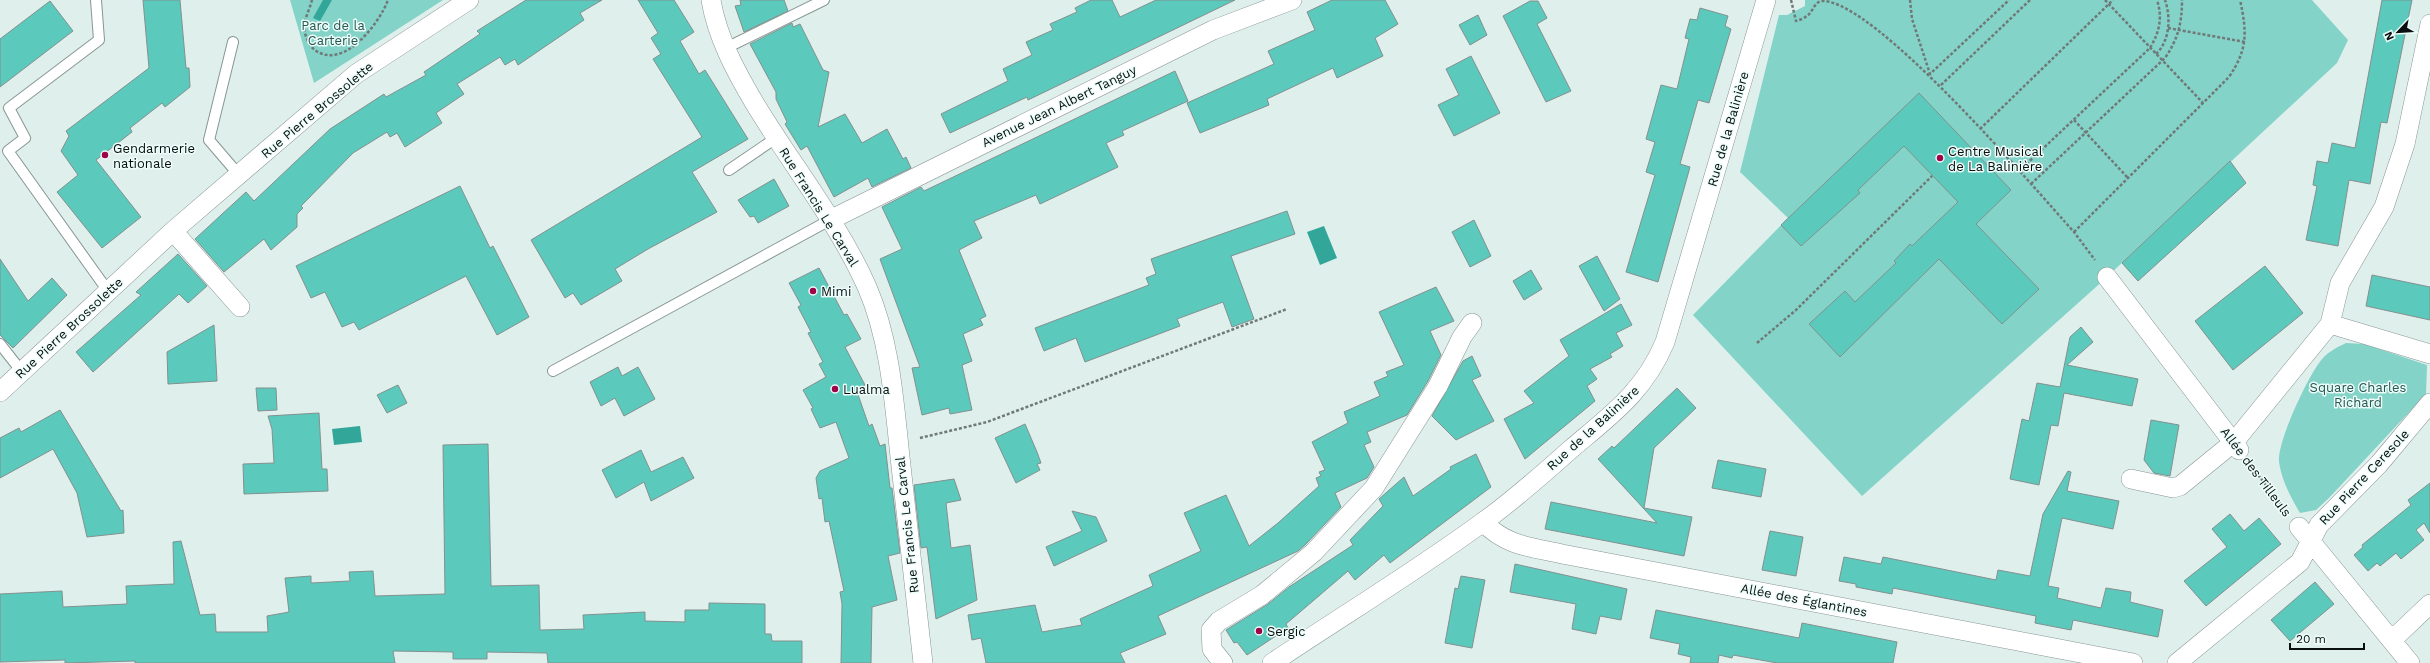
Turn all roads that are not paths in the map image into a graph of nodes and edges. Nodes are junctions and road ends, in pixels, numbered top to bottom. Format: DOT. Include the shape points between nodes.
graph roads {
  1 [pos="96,0"];
  2 [pos="470,0"];
  3 [pos="711,0"];
  4 [pos="824,0"];
  5 [pos="1292,0"];
  6 [pos="1766,0"];
  7 [pos="2430,24"];
  8 [pos="233,42"];
  9 [pos="726,48"];
  10 [pos="776,138"];
  11 [pos="729,170"];
  12 [pos="239,175"];
  13 [pos="830,220"];
  14 [pos="173,231"];
  15 [pos="2107,277"];
  16 [pos="108,291"];
  17 [pos="240,307"];
  18 [pos="1472,323"];
  19 [pos="2330,324"];
  20 [pos="0,344"];
  21 [pos="2430,354"];
  22 [pos="553,371"];
  23 [pos="22,372"];
  24 [pos="0,392"];
  25 [pos="2430,404"];
  26 [pos="2236,446"];
  27 [pos="2130,479"];
  28 [pos="1483,522"];
  29 [pos="2304,534"];
  30 [pos="2430,604"];
  31 [pos="2392,640"];
  32 [pos="923,663"];
  33 [pos="1223,663"];
  34 [pos="1272,663"];
  35 [pos="2133,663"];
  36 [pos="2177,663"];
  37 [pos="2410,663"];
  1 -- 16 [label="lane" via="99,40 9,108 25,138 8,151"];
  2 -- 12 [label="street, Rue Pierre Brossolette" via="356,74"];
  3 -- 9 [label="street, Rue Francis Le Carval" via="715,21"];
  4 -- 9 [label="lane"];
  5 -- 13 [label="street, Avenue Jean Albert Tanguy" via="1213,30"];
  6 -- 28 [label="street, Rue de la Balinière" via="1684,280 1657,361 1643,384 1627,401"];
  7 -- 19 [label="street" via="2405,144 2384,206 2340,283"];
  8 -- 12 [label="lane" via="209,140"];
  9 -- 10 [label="street, Rue Francis Le Carval"];
  10 -- 11 [label="lane"];
  10 -- 13 [label="street, Rue Francis Le Carval"];
  12 -- 14 [label="street, Rue Pierre Brossolette"];
  13 -- 22 [label="lane"];
  13 -- 32 [label="street, Rue Francis Le Carval" via="867,287 888,357"];
  14 -- 16 [label="street, Rue Pierre Brossolette"];
  14 -- 17 [label="street"];
  15 -- 26 [label="street, Allée des Tilleuls"];
  16 -- 23 [label="street, Rue Pierre Brossolette"];
  18 -- 33 [label="street" via="1462,337 1438,386 1374,488 1314,552 1262,595 1220,621 1211,630 1212,649"];
  19 -- 21 [label="street"];
  19 -- 26 [label="street"];
  20 -- 23 [label="lane"];
  23 -- 24 [label="street, Rue Pierre Brossolette"];
  25 -- 29 [label="street, Rue Pierre Ceresole" via="2379,464 2319,524"];
  26 -- 27 [label="street" via="2180,486 2173,488"];
  28 -- 34 [label="street, Rue de la Balinière"];
  28 -- 35 [label="street, Allée des Églantines" via="1490,530 1509,542 1562,554"];
  29 -- 31 [label="street"];
  29 -- 36 [label="street, Rue Pierre Ceresole" via="2300,562"];
  30 -- 31 [label="street"];
  31 -- 37 [label="street"];
}
